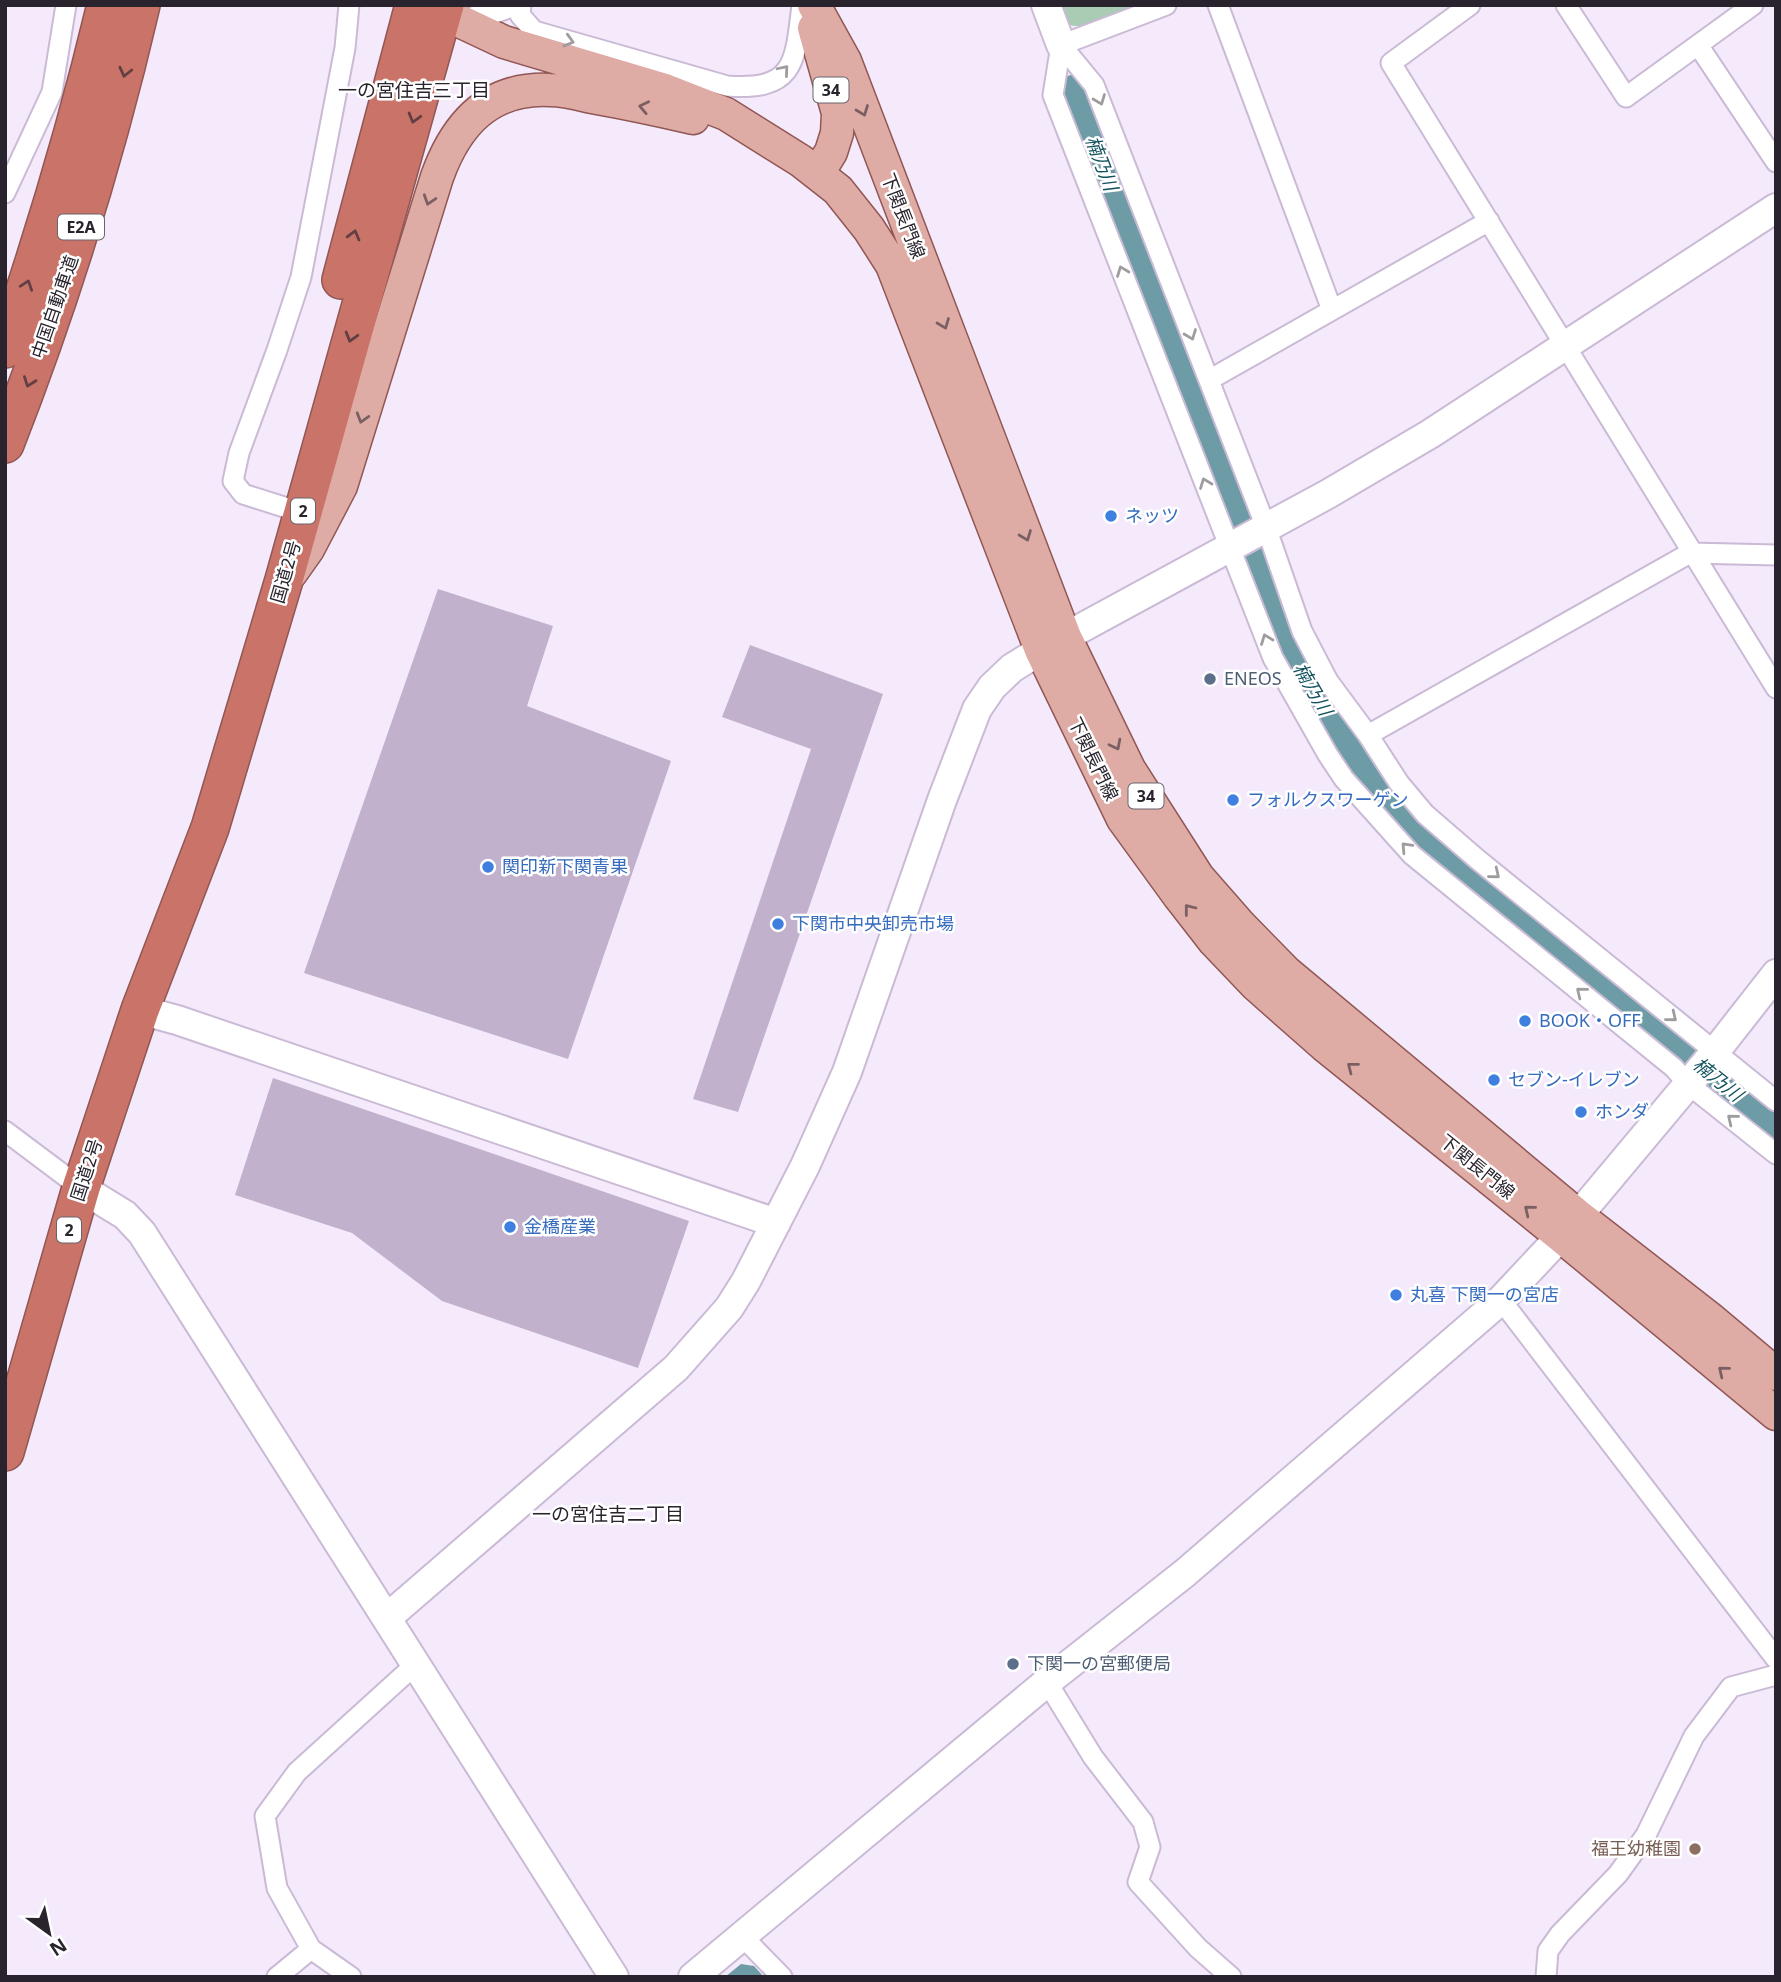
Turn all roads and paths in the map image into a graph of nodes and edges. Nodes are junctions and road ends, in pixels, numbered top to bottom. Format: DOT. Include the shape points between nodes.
graph roads {
  1 [pos="66,5"];
  2 [pos="106,5"];
  3 [pos="141,5"];
  4 [pos="349,5"];
  5 [pos="414,5"];
  6 [pos="513,5"];
  7 [pos="521,5"];
  8 [pos="802,5"];
  9 [pos="811,5"];
  10 [pos="1046,5"];
  11 [pos="1166,5"];
  12 [pos="1218,5"];
  13 [pos="1470,5"];
  14 [pos="1566,5"];
  15 [pos="1753,5"];
  16 [pos="449,12"];
  17 [pos="1061,45"];
  18 [pos="1698,45"];
  19 [pos="1776,162"];
  20 [pos="810,167"];
  21 [pos="5,193"];
  22 [pos="1776,208"];
  23 [pos="1489,221"];
  24 [pos="1332,310"];
  25 [pos="1566,346"];
  26 [pos="5,349"];
  27 [pos="1209,380"];
  28 [pos="5,444"];
  29 [pos="291,509"];
  30 [pos="1263,529"];
  31 [pos="1232,545"];
  32 [pos="1690,553"];
  33 [pos="1776,555"];
  34 [pos="284,580"];
  35 [pos="1053,643"];
  36 [pos="1776,688"];
  37 [pos="1368,735"];
  38 [pos="1776,974"];
  39 [pos="140,1010"];
  40 [pos="1712,1055"];
  41 [pos="1690,1082"];
  42 [pos="1776,1101"];
  43 [pos="5,1131"];
  44 [pos="1776,1154"];
  45 [pos="81,1188"];
  46 [pos="776,1223"];
  47 [pos="1569,1225"];
  48 [pos="1501,1300"];
  49 [pos="1776,1374"];
  50 [pos="1776,1414"];
  51 [pos="5,1452"];
  52 [pos="388,1617"];
  53 [pos="1776,1659"];
  54 [pos="416,1664"];
  55 [pos="1776,1675"];
  56 [pos="1047,1682"];
  57 [pos="742,1936"];
  58 [pos="311,1949"];
  59 [pos="277,1977"];
  60 [pos="351,1977"];
  61 [pos="614,1977"];
  62 [pos="693,1977"];
  63 [pos="782,1977"];
  64 [pos="1231,1977"];
  65 [pos="1546,1977"];
  1 -- 21 [label="street" via="52,92"];
  26 -- 2 [label="highway, 中国自動車道 / E2A, one-way" via="46,230"];
  3 -- 28 [label="highway, 中国自動車道 / E2A, one-way" via="75,250"];
  4 -- 29 [label="street" via="345,48 301,277 233,481 243,494"];
  29 -- 5 [label="highway, 国道2号 / 2, one-way"];
  6 -- 16 [label="street" via="484,15"];
  7 -- 8 [label="street, one-way" via="520,15 534,31 727,86 752,88 781,76 796,55"];
  9 -- 20 [label="main road, 下関長門線 / 34" via="838,113 831,152"];
  9 -- 35 [label="main road, 下関長門線 / 34, one-way" via="845,61"];
  10 -- 17 [label="street"];
  11 -- 17 [label="street"];
  12 -- 24 [label="street"];
  13 -- 23 [label="street" via="1391,63"];
  14 -- 18 [label="street" via="1626,97"];
  15 -- 18 [label="street"];
  16 -- 20 [label="main road" via="504,42 702,103"];
  16 -- 29 [label="highway, 国道2号 / 2, one-way"];
  17 -- 27 [label="street, one-way" via="1094,85"];
  31 -- 17 [label="street, one-way" via="1054,95"];
  18 -- 19 [label="street"];
  20 -- 34 [label="main road, one-way" via="705,121 563,92 512,93 482,108 445,153 341,486 308,549"];
  20 -- 35 [label="main road, 下関長門線 / 34" via="854,207 892,265"];
  22 -- 25 [label="street"];
  23 -- 24 [label="street"];
  23 -- 25 [label="street"];
  24 -- 27 [label="street"];
  25 -- 30 [label="street" via="1430,434"];
  25 -- 32 [label="street"];
  27 -- 30 [label="street"];
  29 -- 34 [label="highway, 国道2号 / 2"];
  29 -- 39 [label="highway, 国道2号 / 2"];
  30 -- 31 [label="street"];
  30 -- 37 [label="street" via="1301,631 1328,681"];
  31 -- 35 [label="street"];
  41 -- 31 [label="street, one-way" via="1412,855 1344,779 1273,658"];
  32 -- 33 [label="street"];
  32 -- 36 [label="street"];
  32 -- 37 [label="street"];
  34 -- 39 [label="highway, 国道2号 / 2" via="210,828"];
  35 -- 46 [label="street" via="1012,668 977,709 847,1072"];
  35 -- 47 [label="main road, 下関長門線 / 34" via="1123,819 1214,941 1324,1045"];
  37 -- 40 [label="street, one-way" via="1425,814"];
  38 -- 40 [label="street"];
  39 -- 45 [label="highway, 国道2号 / 2"];
  39 -- 46 [label="street"];
  40 -- 41 [label="street"];
  40 -- 42 [label="street"];
  44 -- 41 [label="street, one-way"];
  41 -- 47 [label="street"];
  43 -- 45 [label="street"];
  45 -- 51 [label="highway, 国道2号 / 2"];
  45 -- 52 [label="street" via="125,1215 142,1233"];
  46 -- 52 [label="street" via="729,1308 676,1368"];
  47 -- 48 [label="street"];
  47 -- 49 [label="main road, 下関長門線 / 34" via="1708,1317"];
  50 -- 47 [label="main road, 下関長門線 / 34, one-way"];
  48 -- 53 [label="street"];
  48 -- 56 [label="street" via="1185,1573"];
  52 -- 54 [label="street"];
  54 -- 58 [label="street" via="297,1772 265,1816 276,1888"];
  54 -- 61 [label="street"];
  55 -- 65 [label="street" via="1731,1688 1716,1707 1694,1736 1646,1835 1618,1874 1548,1951"];
  56 -- 57 [label="street"];
  56 -- 64 [label="street" via="1093,1757 1143,1822 1150,1847 1138,1882"];
  57 -- 62 [label="street"];
  57 -- 63 [label="street"];
  58 -- 59 [label="street"];
  58 -- 60 [label="street"];
}
